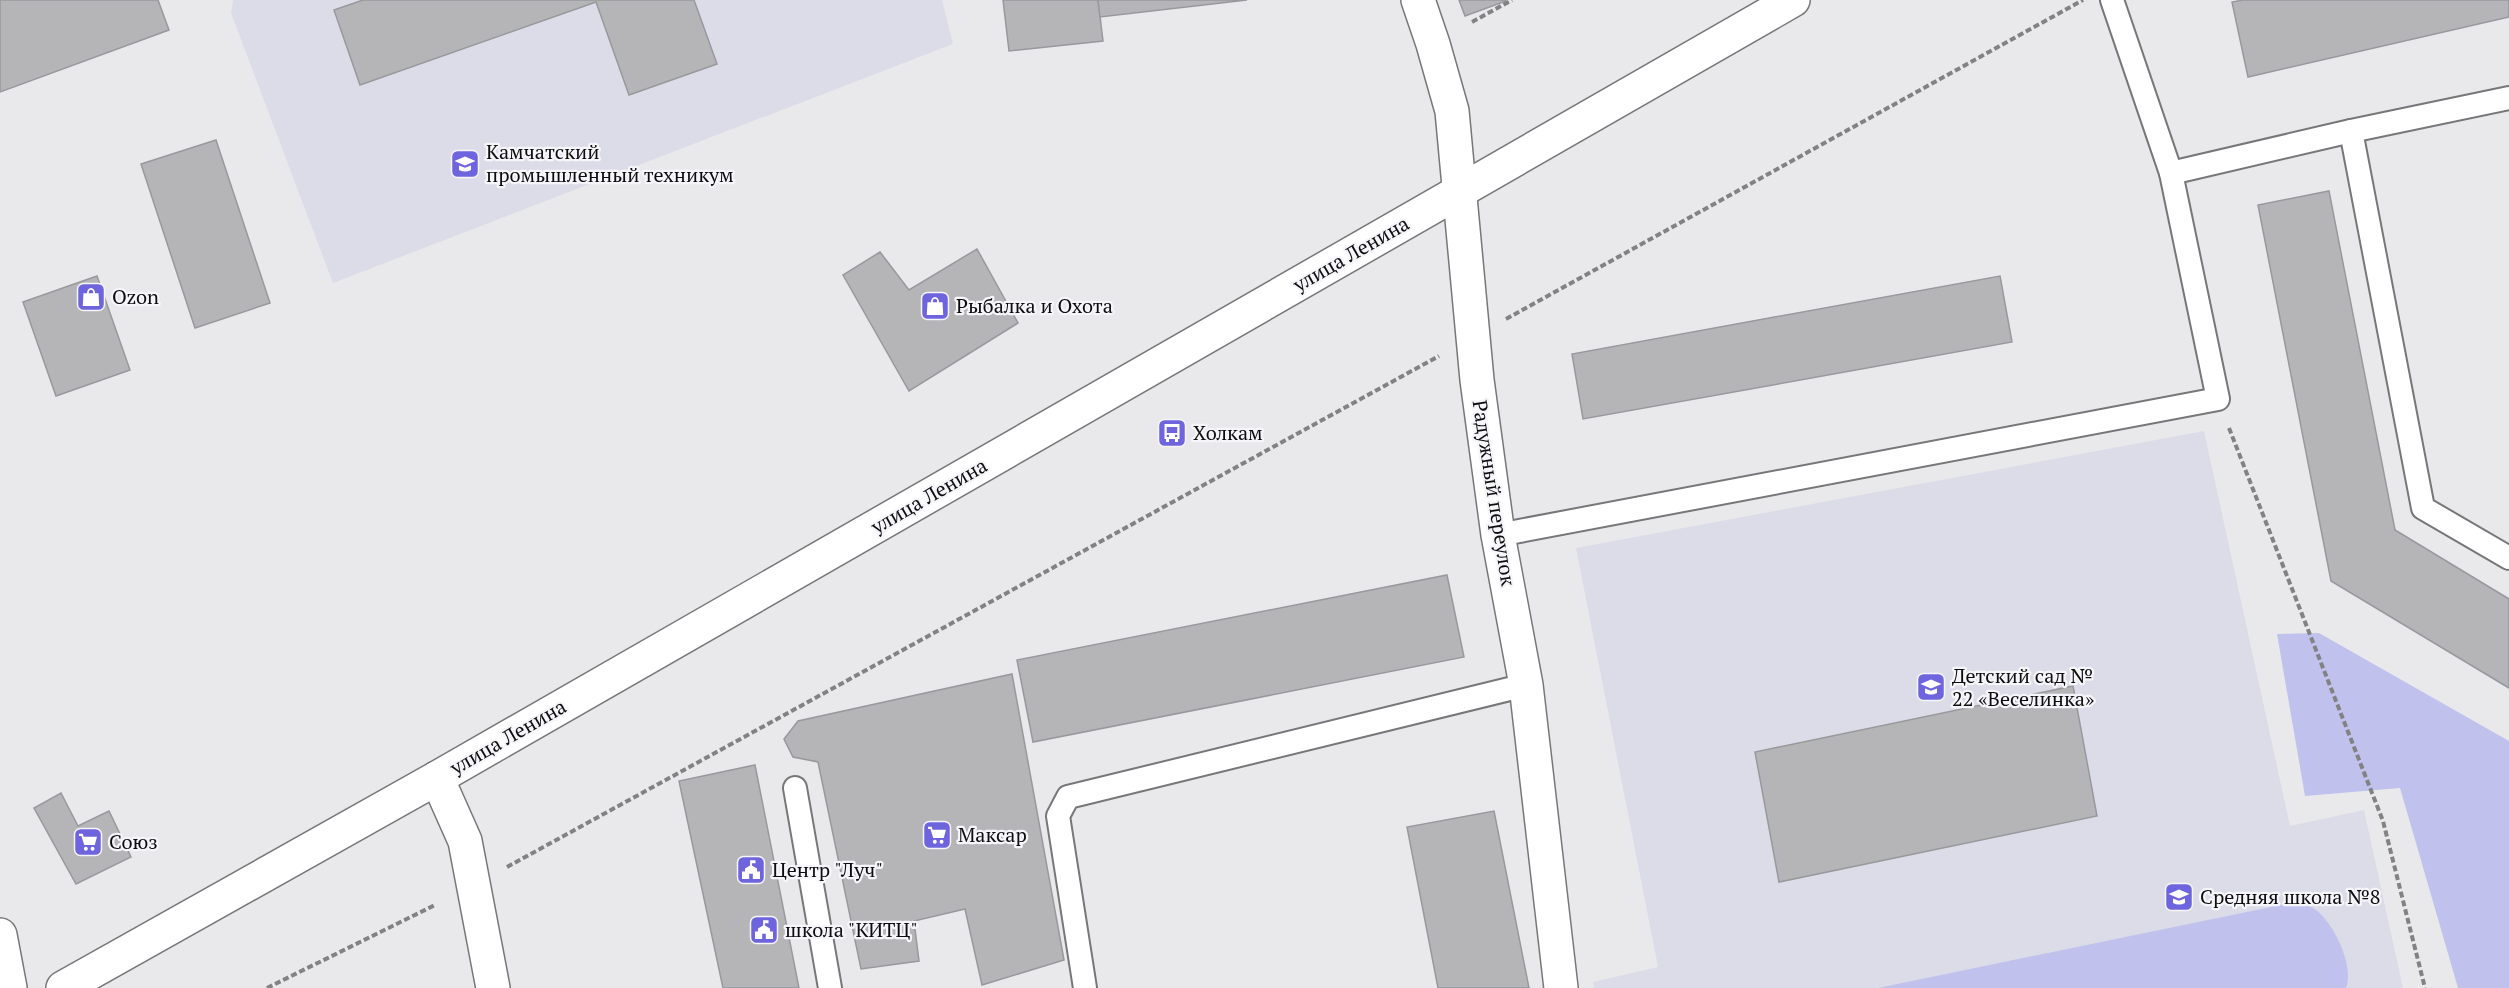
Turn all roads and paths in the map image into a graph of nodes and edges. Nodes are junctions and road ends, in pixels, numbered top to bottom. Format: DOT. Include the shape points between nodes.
graph roads {
  1 [pos="1418,0"];
  2 [pos="1512,0"];
  3 [pos="1793,0"];
  4 [pos="2083,0"];
  5 [pos="2112,0"];
  6 [pos="1472,22"];
  7 [pos="2509,98"];
  8 [pos="2351,131"];
  9 [pos="2171,173"];
  10 [pos="1460,191"];
  11 [pos="1473,337"];
  12 [pos="2218,399"];
  13 [pos="1498,536"];
  14 [pos="2509,558"];
  15 [pos="1526,685"];
  16 [pos="437,778"];
  17 [pos="795,788"];
  18 [pos="504,868"];
  19 [pos="435,905"];
  20 [pos="0,935"];
  21 [pos="10,988"];
  22 [pos="63,988"];
  23 [pos="267,988"];
  24 [pos="493,988"];
  25 [pos="830,988"];
  26 [pos="1086,988"];
  27 [pos="1561,988"];
  28 [pos="2425,988"];
  1 -- 10 [label="main road, Радужный переулок" via="1452,111"];
  2 -- 6 [label="path"];
  3 -- 10 [label="main road, улица Ленина"];
  4 -- 11 [label="path"];
  5 -- 9 [label="lane"];
  7 -- 8 [label="lane"];
  8 -- 9 [label="lane"];
  8 -- 14 [label="lane" via="2423,508"];
  9 -- 12 [label="lane"];
  10 -- 11 [label="main road, Радужный переулок"];
  10 -- 16 [label="main road, улица Ленина"];
  11 -- 13 [label="main road, Радужный переулок"];
  11 -- 18 [label="path"];
  12 -- 13 [label="lane"];
  12 -- 28 [label="path" via="2383,821"];
  13 -- 15 [label="main road, Радужный переулок"];
  15 -- 26 [label="lane" via="1068,797 1058,816"];
  15 -- 27 [label="main road, Радужный переулок"];
  16 -- 22 [label="main road, улица Ленина"];
  16 -- 24 [label="main road" via="465,840"];
  17 -- 25 [label="lane"];
  19 -- 23 [label="path"];
  20 -- 21 [label="main road"];
}
